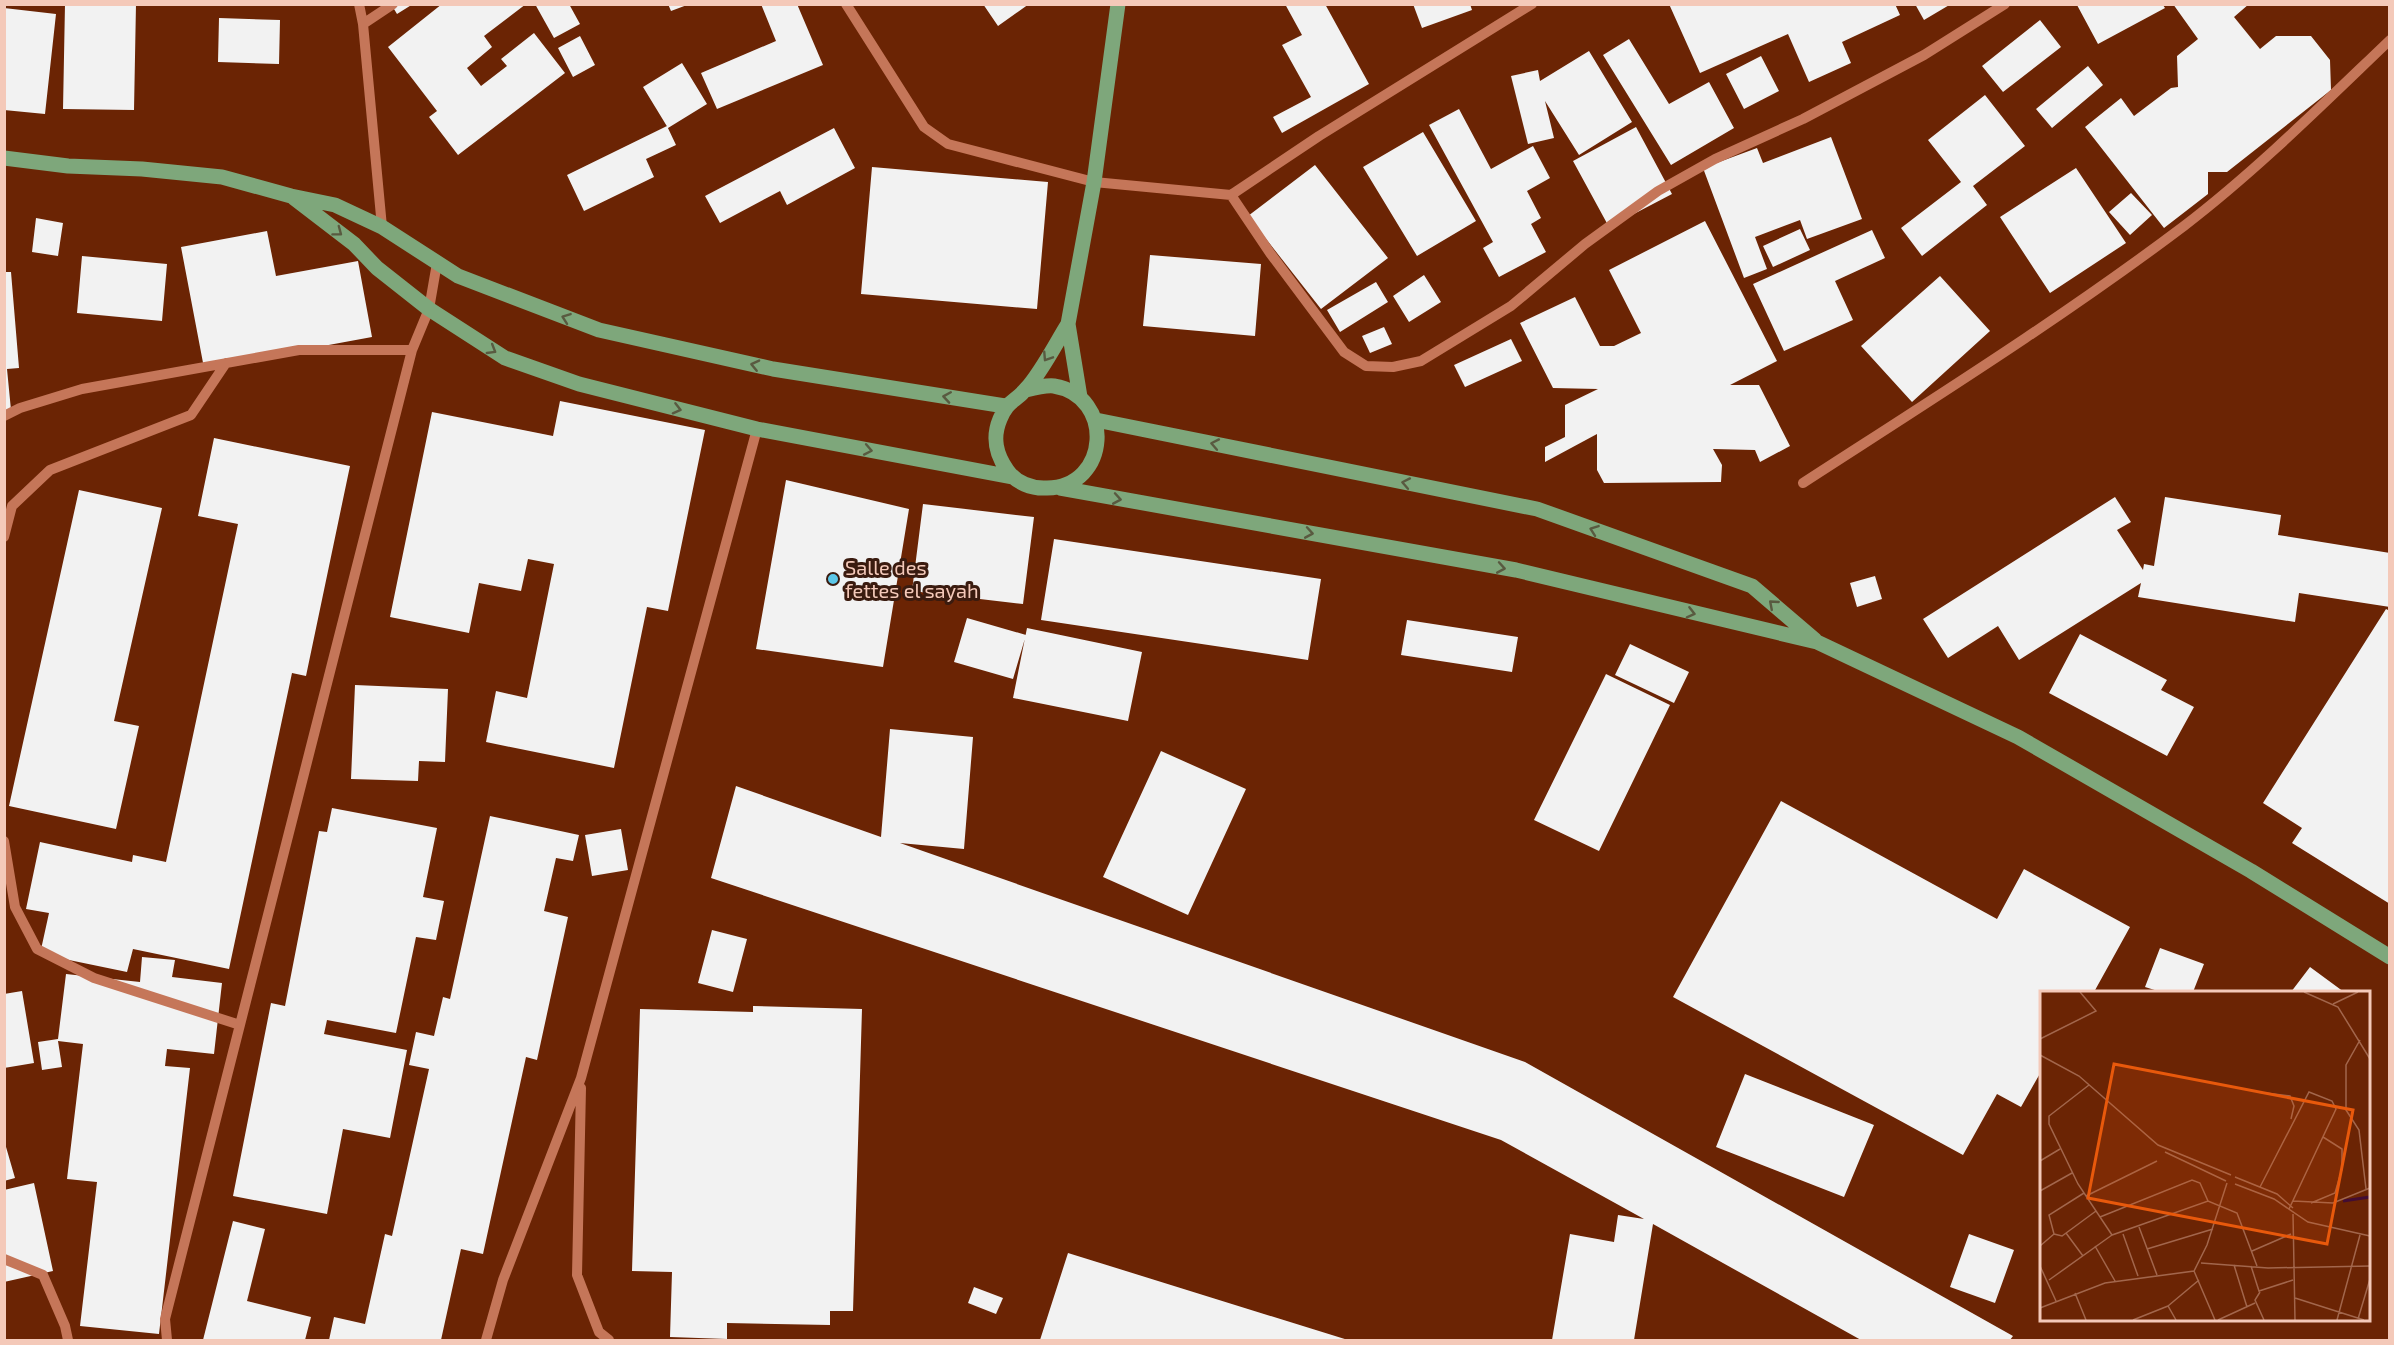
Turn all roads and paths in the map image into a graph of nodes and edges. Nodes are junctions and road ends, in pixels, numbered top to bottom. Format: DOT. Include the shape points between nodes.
graph roads {
  1 [pos="359,4"];
  2 [pos="393,4"];
  3 [pos="846,4"];
  4 [pos="1118,4"];
  5 [pos="1532,4"];
  6 [pos="2005,4"];
  7 [pos="363,24"];
  8 [pos="2390,40"];
  9 [pos="4,158"];
  10 [pos="1094,182"];
  11 [pos="1230,195"];
  12 [pos="291,196"];
  13 [pos="382,226"];
  14 [pos="437,263"];
  15 [pos="429,309"];
  16 [pos="1068,324"];
  17 [pos="412,350"];
  18 [pos="226,363"];
  19 [pos="1026,390"];
  20 [pos="1080,397"];
  21 [pos="1005,406"];
  22 [pos="4,416"];
  23 [pos="1096,420"];
  24 [pos="757,429"];
  25 [pos="1012,477"];
  26 [pos="1803,483"];
  27 [pos="1060,488"];
  28 [pos="4,537"];
  29 [pos="1817,642"];
  30 [pos="4,841"];
  31 [pos="2390,957"];
  32 [pos="240,1025"];
  33 [pos="581,1078"];
  34 [pos="4,1259"];
  35 [pos="68,1341"];
  36 [pos="167,1341"];
  37 [pos="486,1341"];
  38 [pos="609,1341"];
  1 -- 7 [label="street"];
  2 -- 7 [label="street"];
  3 -- 10 [label="street" via="924,127 948,144"];
  4 -- 10 [label="main road"];
  5 -- 11 [label="street"];
  6 -- 11 [label="street" via="1924,55 1658,191 1585,244 1511,306 1421,361 1393,368 1366,366 1344,352"];
  7 -- 13 [label="street"];
  8 -- 26 [label="street" via="2284,142 2184,225 2007,350"];
  9 -- 12 [label="main road" via="222,177"];
  10 -- 11 [label="street"];
  10 -- 16 [label="main road"];
  12 -- 13 [label="main road" via="335,205"];
  12 -- 15 [label="main road, one-way"];
  13 -- 14 [label="main road"];
  14 -- 15 [label="street"];
  21 -- 14 [label="main road, one-way" via="773,369 599,330 487,288"];
  15 -- 17 [label="street"];
  15 -- 24 [label="main road, one-way" via="505,358 579,384"];
  16 -- 19 [label="main road, one-way"];
  16 -- 20 [label="main road"];
  17 -- 18 [label="street" via="299,350"];
  17 -- 32 [label="street"];
  18 -- 22 [label="street" via="82,389"];
  18 -- 28 [label="street" via="191,415 50,470 12,506"];
  19 -- 20 [label="main road" via="1053,386"];
  19 -- 21 [label="main road"];
  20 -- 23 [label="main road"];
  21 -- 25 [label="main road" via="995,431 998,456"];
  23 -- 27 [label="main road" via="1098,448 1094,457 1084,474"];
  29 -- 23 [label="main road, one-way" via="1752,586 1537,509"];
  24 -- 25 [label="main road, one-way"];
  24 -- 33 [label="street"];
  25 -- 27 [label="main road" via="1034,489"];
  27 -- 29 [label="main road, one-way" via="1516,570"];
  29 -- 31 [label="main road" via="2018,737 2251,871"];
  30 -- 32 [label="street" via="15,908 37,949 94,978"];
  32 -- 36 [label="street" via="165,1319"];
  33 -- 37 [label="street" via="503,1280"];
  33 -- 38 [label="street" via="577,1275 599,1332"];
  34 -- 35 [label="street" via="43,1275"];
}
